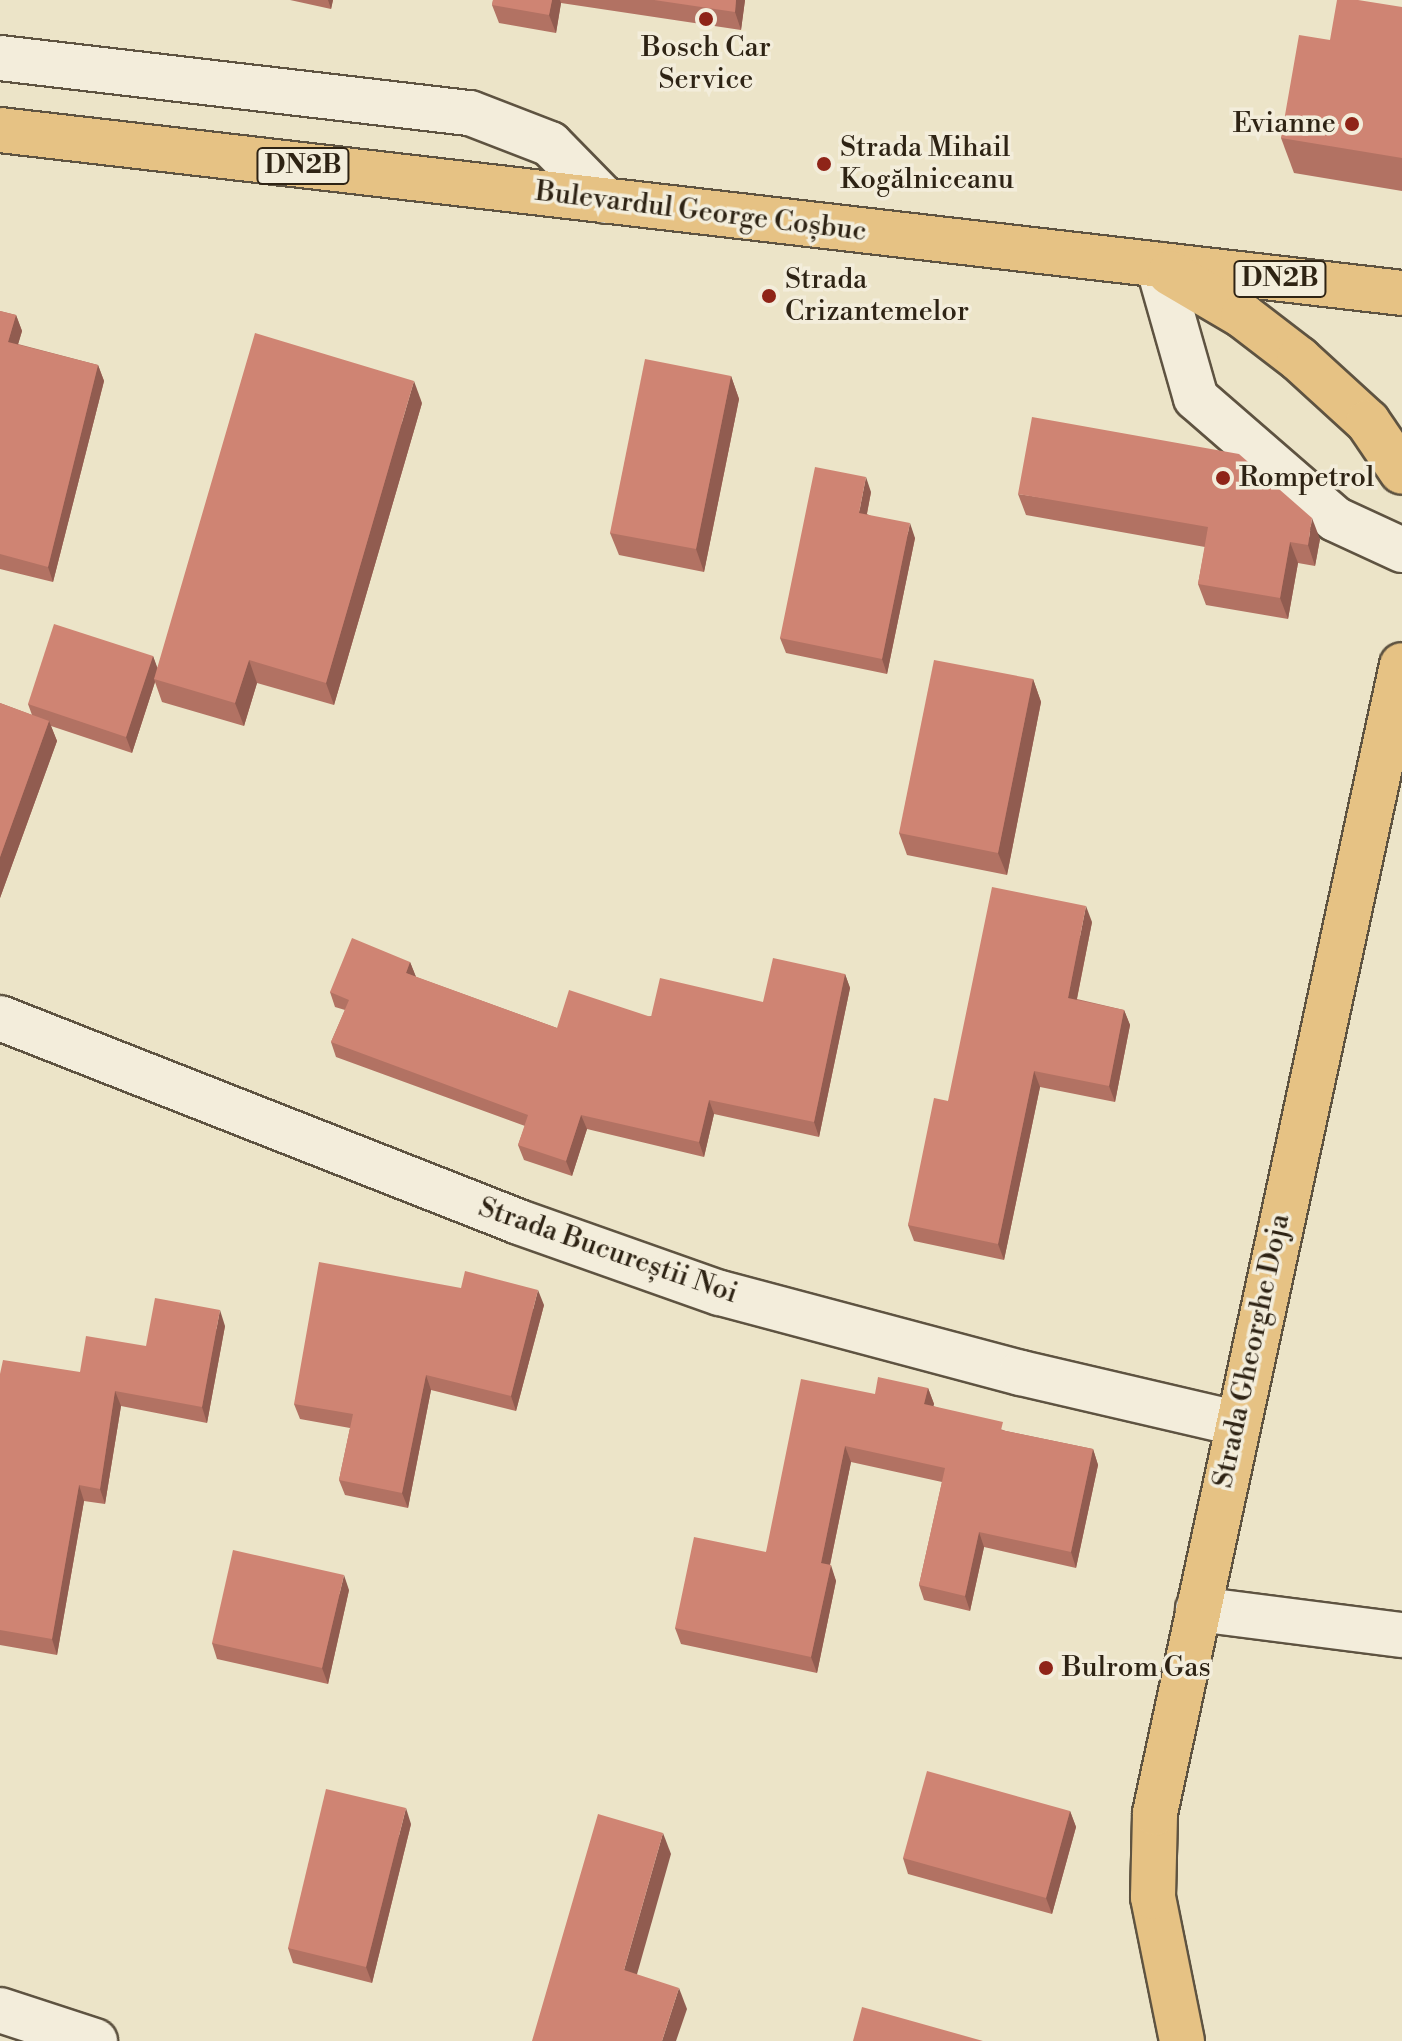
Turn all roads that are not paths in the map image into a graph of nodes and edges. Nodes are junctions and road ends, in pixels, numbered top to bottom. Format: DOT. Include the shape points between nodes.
graph roads {
  1 [pos="0,58"];
  2 [pos="0,130"];
  3 [pos="606,201"];
  4 [pos="1158,265"];
  5 [pos="1402,293"];
  6 [pos="1402,472"];
  7 [pos="1402,550"];
  8 [pos="1402,665"];
  9 [pos="0,1018"];
  10 [pos="1236,1423"];
  11 [pos="1198,1609"];
  12 [pos="1402,1635"];
  13 [pos="0,2010"];
  14 [pos="95,2041"];
  15 [pos="1182,2041"];
  1 -- 3 [label="street" via="470,113 550,144"];
  2 -- 3 [label="main road, Bulevardul George Coșbuc / DN2B"];
  3 -- 4 [label="main road, Bulevardul George Coșbuc / DN2B"];
  4 -- 5 [label="main road, Bulevardul George Coșbuc / DN2B"];
  4 -- 6 [label="main road" via="1243,316 1299,359 1368,422"];
  4 -- 7 [label="street" via="1196,398 1335,519"];
  8 -- 10 [label="main road, Strada Gheorghe Doja"];
  9 -- 10 [label="street, Strada Bucureștii Noi" via="519,1222 720,1293 1021,1373"];
  10 -- 11 [label="main road, Strada Gheorghe Doja"];
  11 -- 12 [label="street"];
  11 -- 15 [label="main road, Strada Gheorghe Doja" via="1155,1813 1153,1897"];
  13 -- 14 [label="street"];
}
